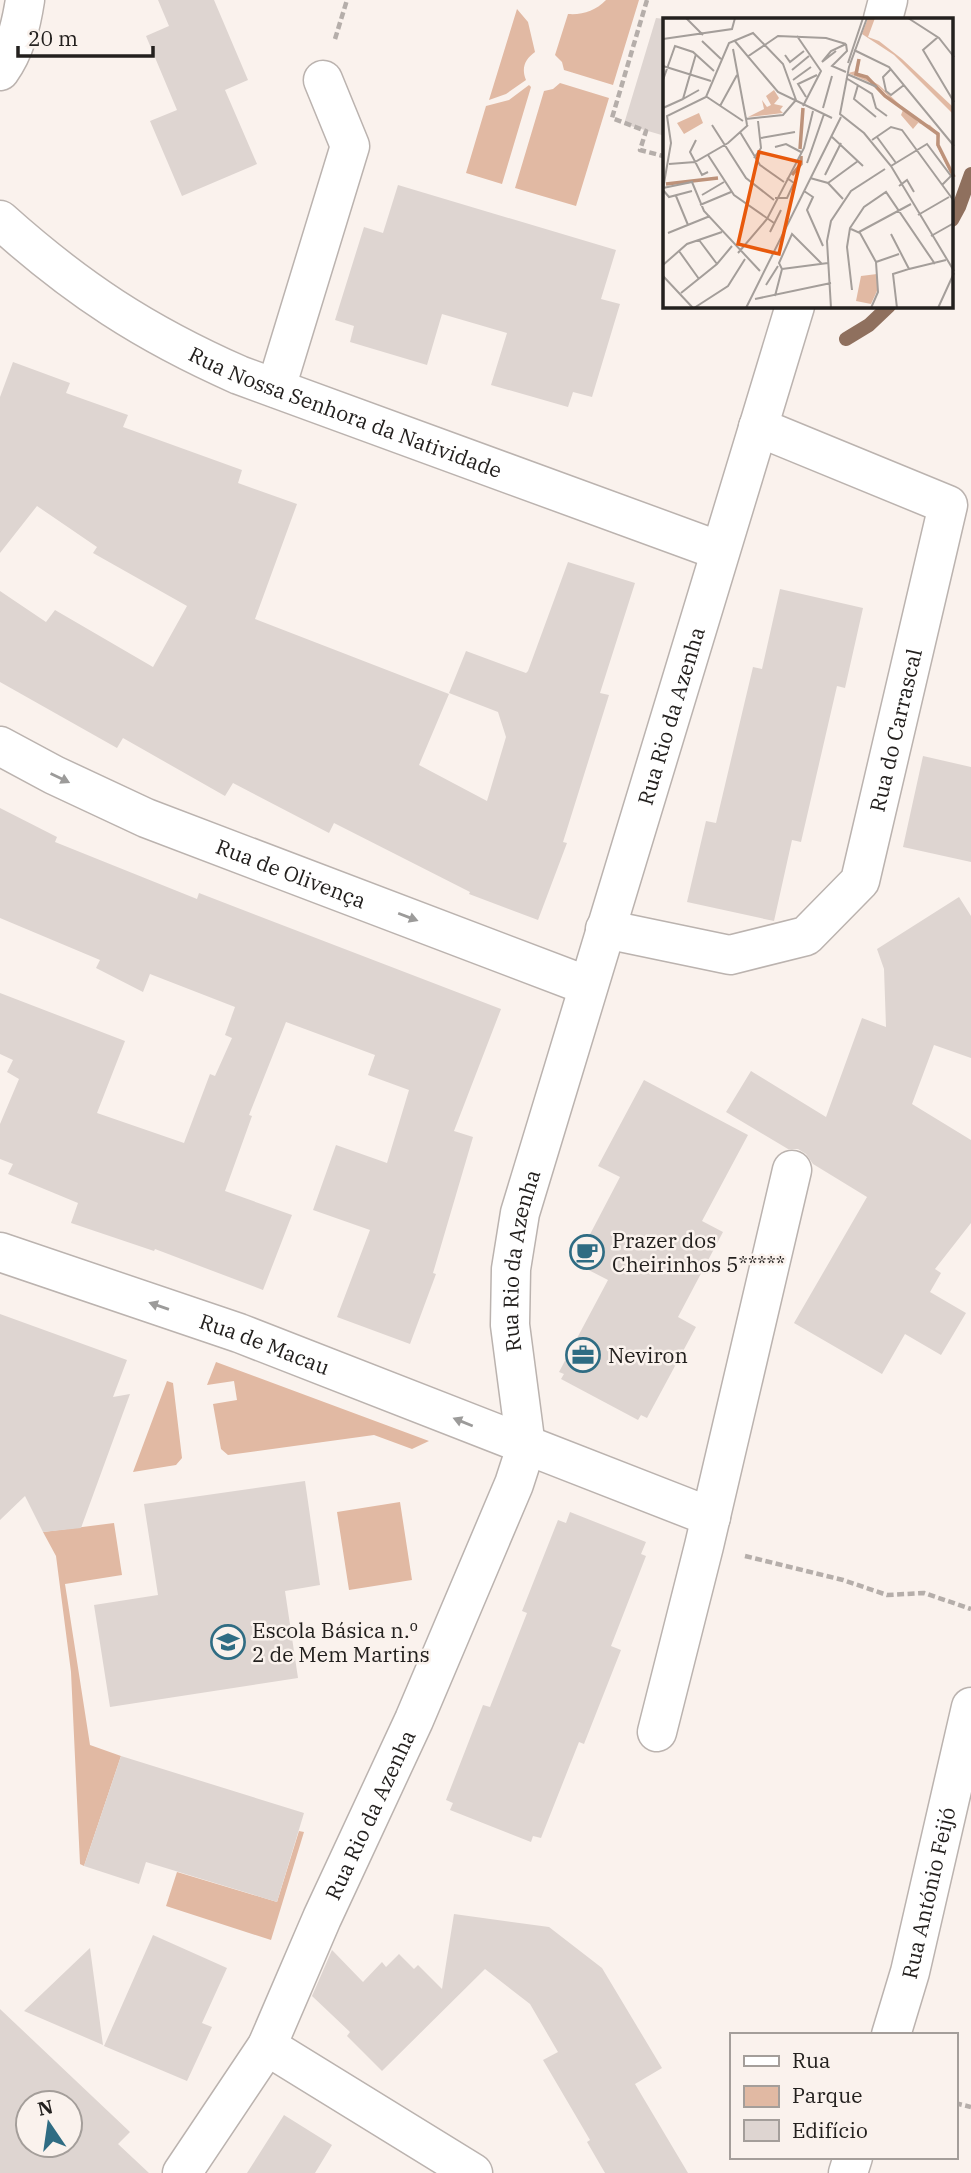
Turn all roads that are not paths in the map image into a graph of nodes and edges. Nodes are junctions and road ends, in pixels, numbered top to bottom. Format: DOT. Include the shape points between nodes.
graph roads {
  1 [pos="25,0"];
  2 [pos="888,0"];
  3 [pos="883,18"];
  4 [pos="0,71"];
  5 [pos="323,80"];
  6 [pos="0,220"];
  7 [pos="794,308"];
  8 [pos="276,388"];
  9 [pos="758,428"];
  10 [pos="720,551"];
  11 [pos="0,746"];
  12 [pos="605,929"];
  13 [pos="588,986"];
  14 [pos="792,1170"];
  15 [pos="0,1252"];
  16 [pos="526,1447"];
  17 [pos="707,1532"];
  18 [pos="971,1707"];
  19 [pos="657,1732"];
  20 [pos="892,2033"];
  21 [pos="267,2046"];
  22 [pos="182,2173"];
  23 [pos="473,2173"];
  1 -- 4 [label="street" via="14,47"];
  2 -- 3 [label="street"];
  5 -- 8 [label="street" via="350,146"];
  6 -- 8 [label="street, Rua Nossa Senhora da Natividade" via="37,254 133,322 185,351"];
  7 -- 9 [label="street, Rua Rio da Azenha"];
  8 -- 10 [label="street, Rua Nossa Senhora da Natividade"];
  9 -- 10 [label="street, Rua Rio da Azenha"];
  9 -- 12 [label="street, Rua do Carrascal" via="948,505 860,881 806,936 730,955"];
  10 -- 12 [label="street, Rua Rio da Azenha"];
  11 -- 13 [label="street, Rua de Olivença, one-way" via="146,818"];
  12 -- 13 [label="street, Rua Rio da Azenha"];
  13 -- 16 [label="street, Rua Rio da Azenha" via="514,1241 510,1325"];
  14 -- 17 [label="street"];
  16 -- 15 [label="street, Rua de Macau, one-way" via="239,1333"];
  16 -- 17 [label="street, Rua de Macau"];
  16 -- 21 [label="street, Rua Rio da Azenha" via="419,1708"];
  17 -- 19 [label="street"];
  18 -- 20 [label="street, Rua António Feijó"];
  21 -- 22 [label="street, Rua Rio da Azenha"];
  21 -- 23 [label="street"];
}
